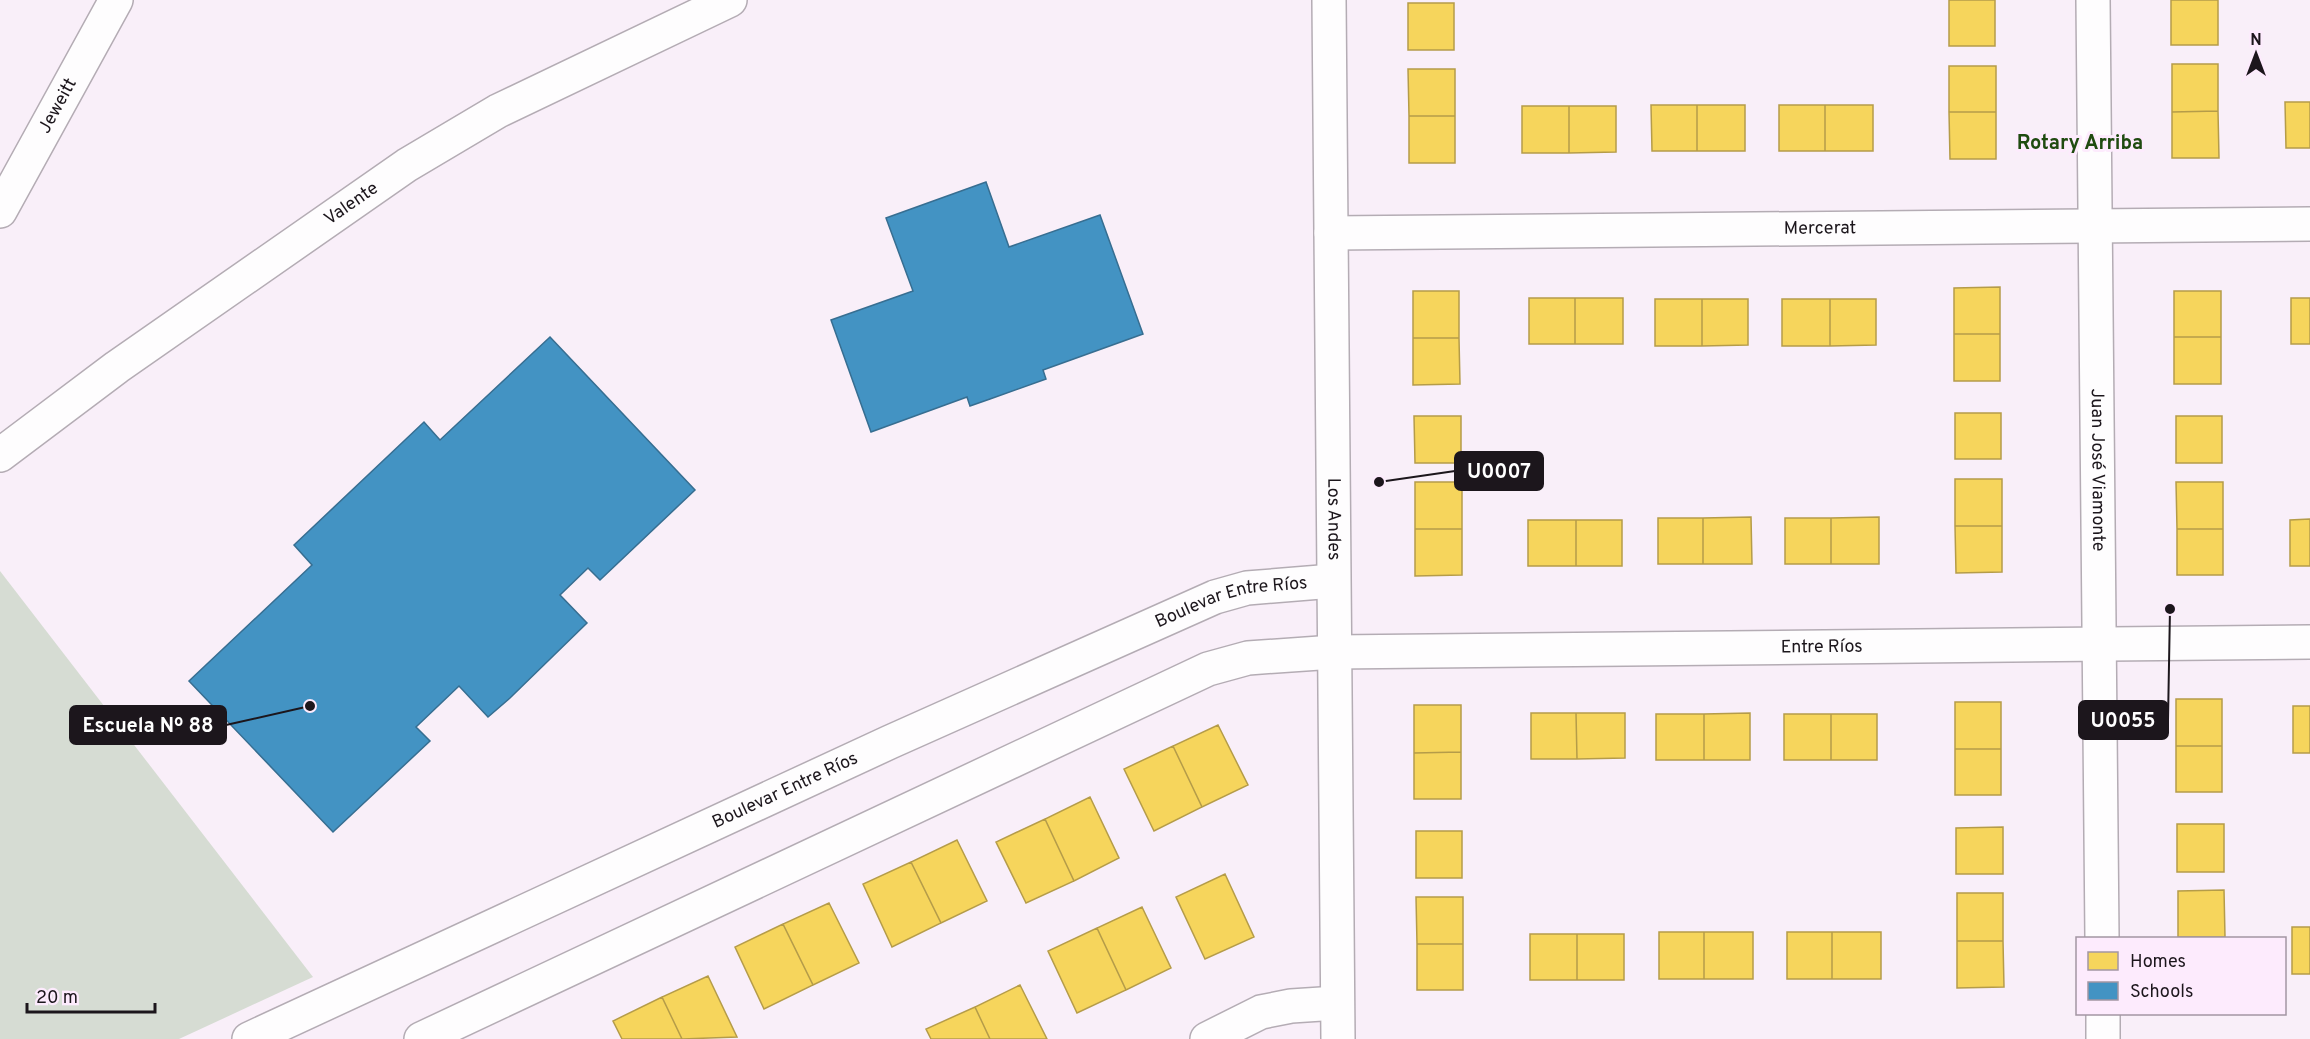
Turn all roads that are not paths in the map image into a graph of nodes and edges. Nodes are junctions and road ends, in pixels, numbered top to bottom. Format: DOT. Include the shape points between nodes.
graph roads {
  1 [pos="116,0"];
  2 [pos="730,0"];
  3 [pos="1329,0"];
  4 [pos="2093,0"];
  5 [pos="0,211"];
  6 [pos="2310,224"];
  7 [pos="2095,226"];
  8 [pos="1331,233"];
  9 [pos="0,455"];
  10 [pos="1333,581"];
  11 [pos="2310,642"];
  12 [pos="2100,645"];
  13 [pos="1335,652"];
  14 [pos="2102,937"];
  15 [pos="1337,1003"];
  16 [pos="2103,1015"];
  17 [pos="249,1039"];
  18 [pos="421,1039"];
  19 [pos="1207,1039"];
  20 [pos="1338,1039"];
  21 [pos="2103,1039"];
  1 -- 5 [label="street, Jeweitt"];
  2 -- 9 [label="street, Valente" via="498,111 407,165 117,367"];
  3 -- 8 [label="street, Los Andes"];
  4 -- 7 [label="street, Juan José Viamonte"];
  6 -- 7 [label="street, Mercerat"];
  7 -- 8 [label="street, Mercerat"];
  7 -- 12 [label="street, Juan José Viamonte"];
  8 -- 10 [label="street, Los Andes"];
  10 -- 13 [label="street, Los Andes"];
  10 -- 17 [label="street, Boulevar Entre Ríos" via="1247,588 1215,597 890,742"];
  11 -- 12 [label="street, Entre Ríos"];
  12 -- 13 [label="street, Entre Ríos"];
  12 -- 14 [label="street, Juan José Viamonte"];
  13 -- 15 [label="street, Los Andes"];
  13 -- 18 [label="street" via="1248,658 1208,669"];
  15 -- 19 [label="street" via="1261,1012"];
  15 -- 20 [label="street, Los Andes"];
  16 -- 21 [label="street"];
}
